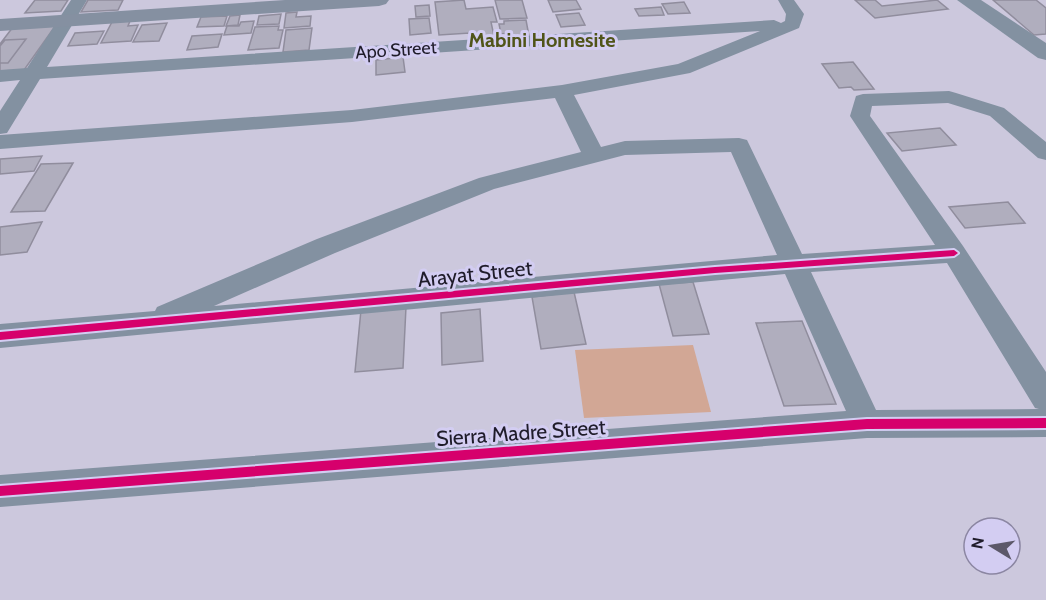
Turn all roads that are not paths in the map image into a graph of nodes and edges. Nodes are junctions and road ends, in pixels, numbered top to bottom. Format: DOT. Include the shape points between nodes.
graph roads {
  1 [pos="79,0"];
  2 [pos="379,0"];
  3 [pos="786,0"];
  4 [pos="967,0"];
  5 [pos="66,20"];
  6 [pos="793,24"];
  7 [pos="0,25"];
  8 [pos="1043,49"];
  9 [pos="33,73"];
  10 [pos="0,76"];
  11 [pos="562,91"];
  12 [pos="0,128"];
  13 [pos="0,142"];
  14 [pos="1046,153"];
  15 [pos="594,155"];
  16 [pos="954,253"];
  17 [pos="794,262"];
  18 [pos="144,324"];
  19 [pos="0,336"];
  20 [pos="1046,398"];
  21 [pos="1046,423"];
  22 [pos="867,424"];
  23 [pos="0,491"];
  1 -- 5 [label="street"];
  2 -- 5 [label="main road"];
  3 -- 6 [label="street" via="795,14"];
  4 -- 8 [label="street"];
  5 -- 7 [label="main road"];
  5 -- 9 [label="street"];
  6 -- 9 [label="street, Apo Street"];
  6 -- 11 [label="street" via="683,69"];
  9 -- 10 [label="street, Apo Street"];
  9 -- 12 [label="street"];
  11 -- 13 [label="street" via="352,116"];
  11 -- 15 [label="street"];
  14 -- 16 [label="street" via="997,112 949,97 863,100 860,116"];
  15 -- 17 [label="street" via="625,148 739,145"];
  15 -- 18 [label="street" via="487,183"];
  16 -- 17 [label="street, Arayat Street"];
  16 -- 20 [label="street"];
  17 -- 18 [label="street, Arayat Street"];
  17 -- 22 [label="street"];
  18 -- 19 [label="street, Arayat Street"];
  21 -- 22 [label="street, Sierra Madre Street"];
  22 -- 23 [label="street, Sierra Madre Street"];
}
